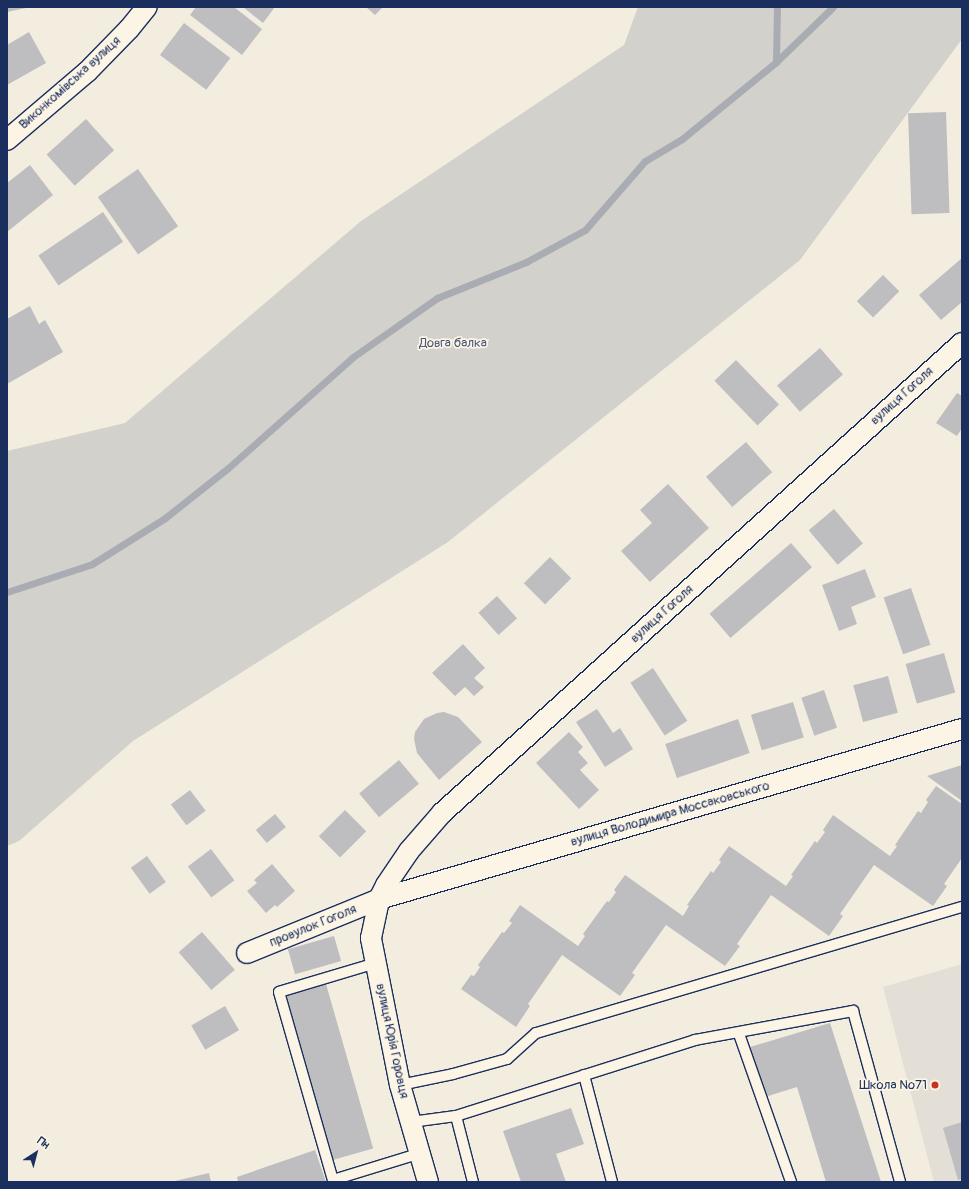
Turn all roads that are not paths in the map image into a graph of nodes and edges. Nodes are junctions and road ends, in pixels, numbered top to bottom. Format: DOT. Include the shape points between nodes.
graph roads {
  1 [pos="147,7"];
  2 [pos="7,140"];
  3 [pos="962,343"];
  4 [pos="962,730"];
  5 [pos="379,899"];
  6 [pos="962,907"];
  7 [pos="247,953"];
  8 [pos="376,963"];
  9 [pos="739,1034"];
  10 [pos="584,1075"];
  11 [pos="400,1085"];
  12 [pos="456,1116"];
  13 [pos="411,1122"];
  14 [pos="421,1153"];
  15 [pos="428,1182"];
  16 [pos="473,1182"];
  17 [pos="612,1182"];
  18 [pos="791,1182"];
  19 [pos="900,1182"];
  1 -- 2 [label="street, Виконкомівська вулиця" via="87,72"];
  3 -- 5 [label="street, вулиця Гоголя" via="442,813 409,851"];
  4 -- 5 [label="street, вулиця Володимира Моссаковського"];
  5 -- 7 [label="street, провулок Гоголя"];
  5 -- 8 [label="street, вулиця Юрія Горовця" via="371,938"];
  6 -- 11 [label="lane" via="536,1033 507,1058 453,1074"];
  8 -- 11 [label="street, вулиця Юрія Горовця"];
  8 -- 14 [label="lane" via="279,992 333,1180"];
  9 -- 18 [label="lane"];
  10 -- 12 [label="lane"];
  10 -- 17 [label="lane"];
  10 -- 19 [label="lane" via="695,1040 853,1011"];
  11 -- 13 [label="street, вулиця Юрія Горовця"];
  12 -- 13 [label="lane"];
  12 -- 16 [label="lane"];
  13 -- 14 [label="street, вулиця Юрія Горовця"];
  14 -- 15 [label="street, вулиця Юрія Горовця"];
}
